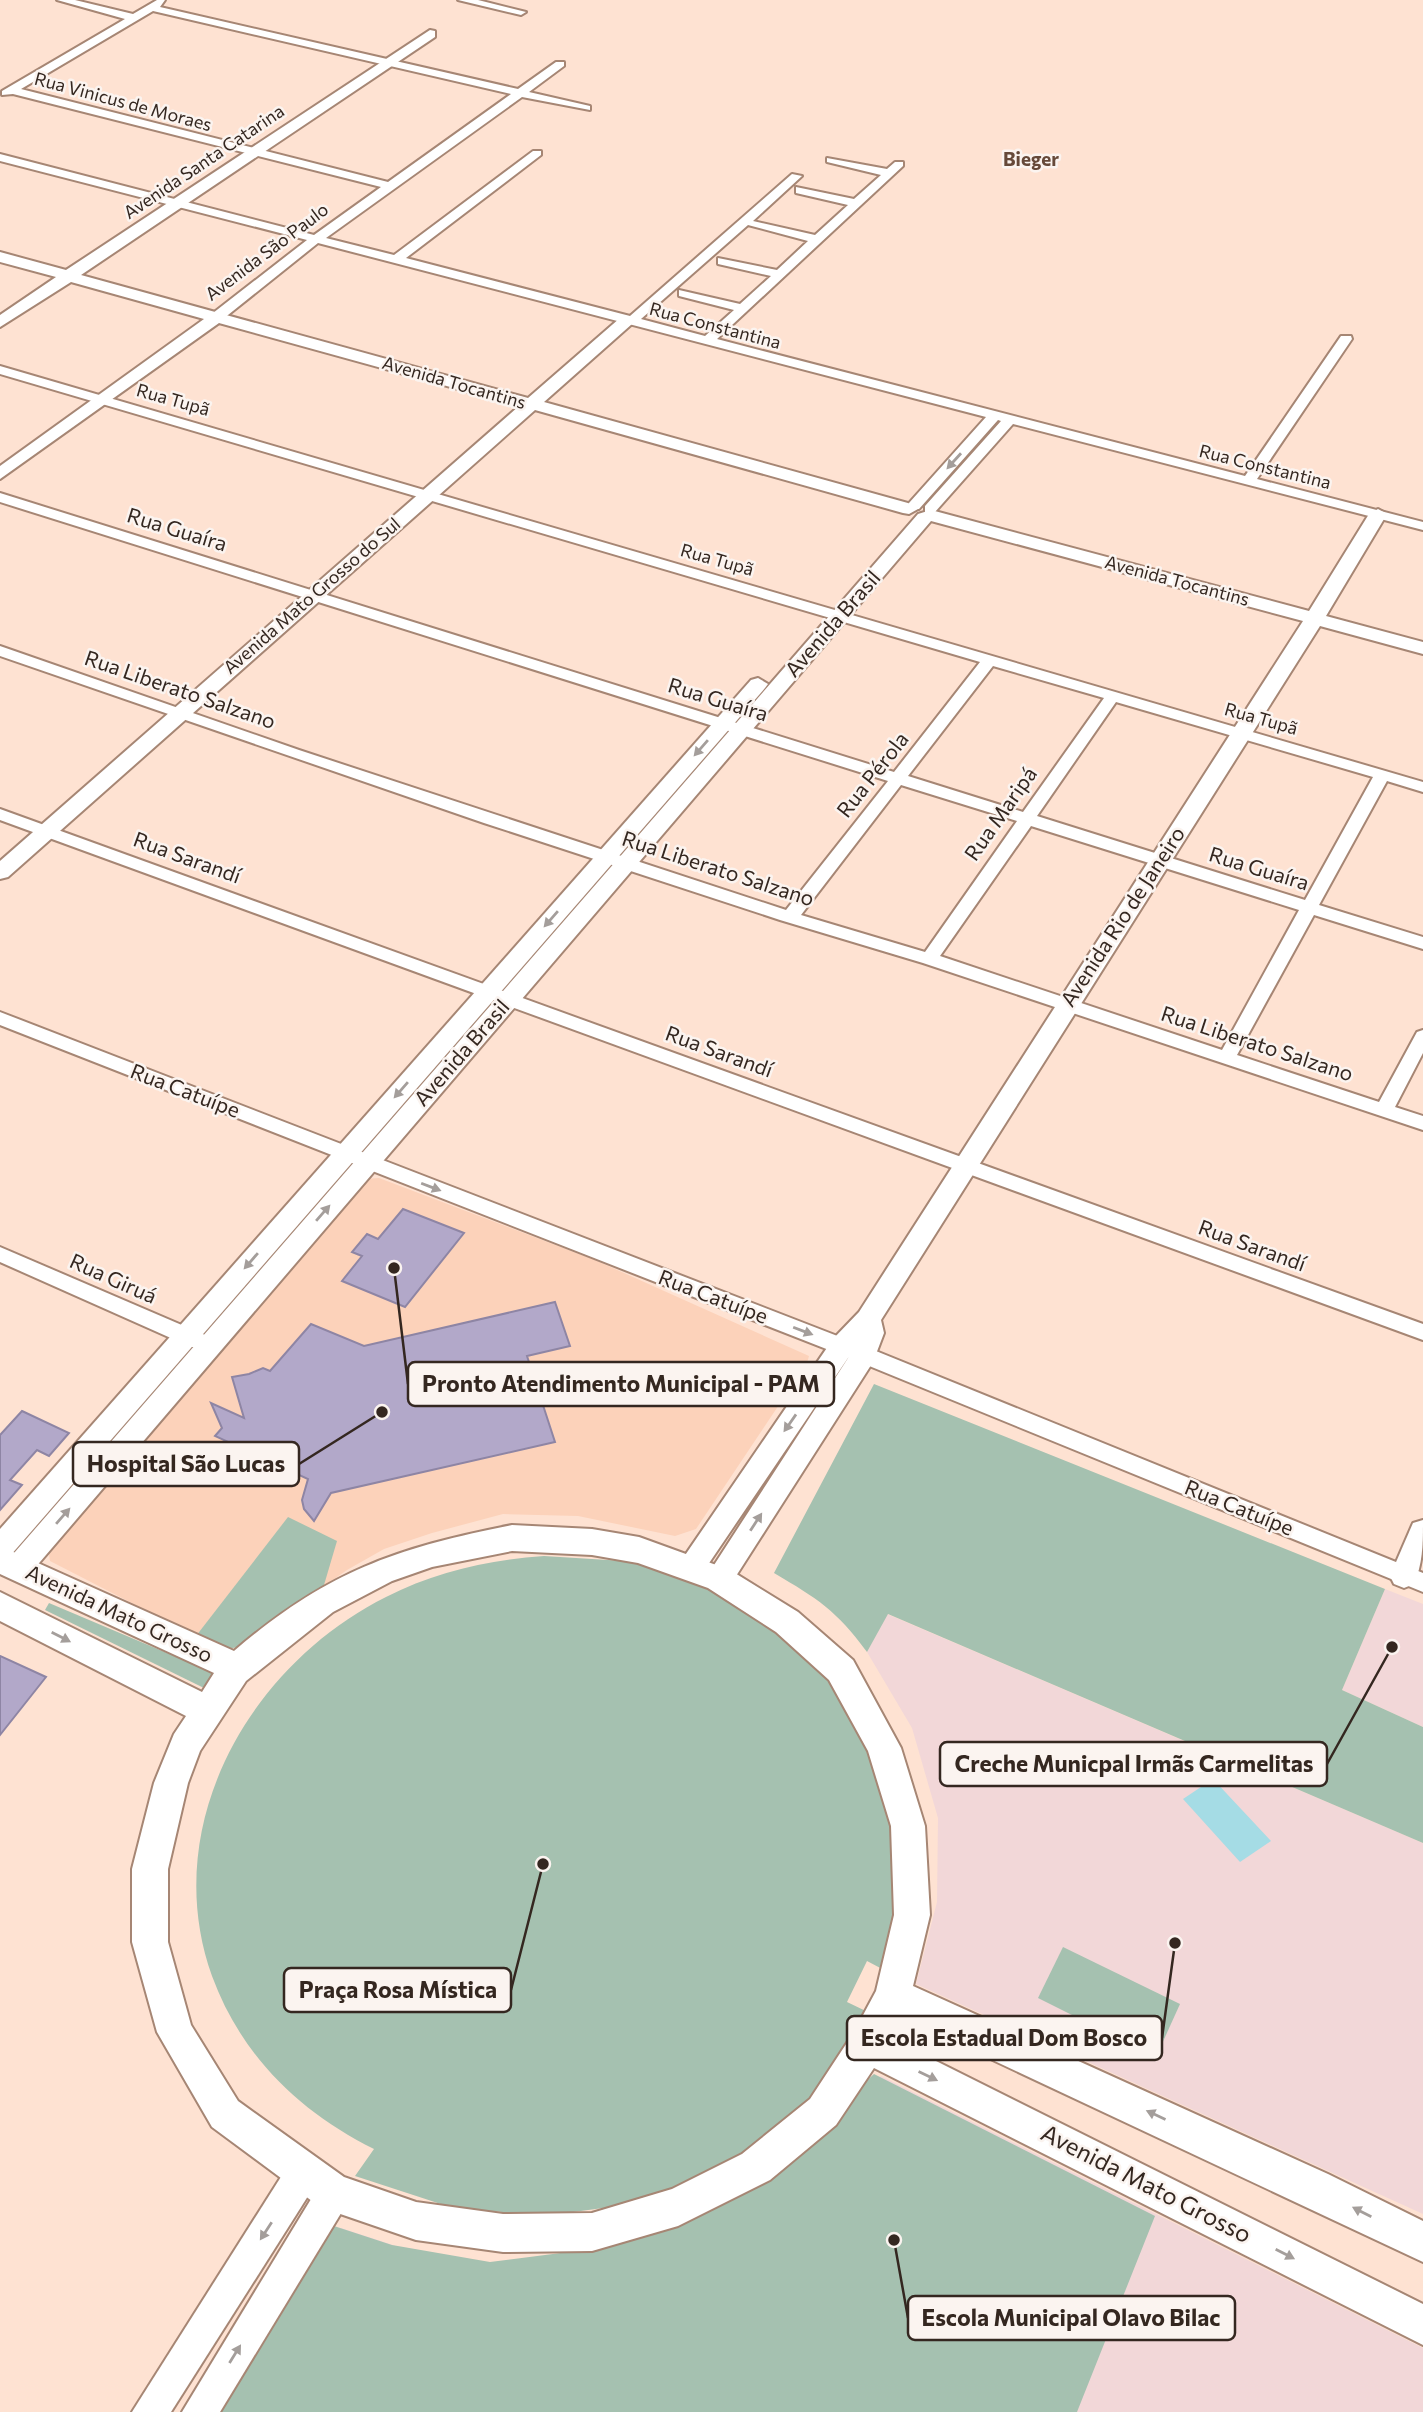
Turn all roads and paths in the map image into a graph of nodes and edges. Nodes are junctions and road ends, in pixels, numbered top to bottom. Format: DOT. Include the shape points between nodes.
graph roads {
  1 [pos="62,0"];
  2 [pos="165,0"];
  3 [pos="463,0"];
  4 [pos="152,8"];
  5 [pos="521,12"];
  6 [pos="135,18"];
  7 [pos="430,34"];
  8 [pos="387,62"];
  9 [pos="560,64"];
  10 [pos="0,79"];
  11 [pos="10,91"];
  12 [pos="520,93"];
  13 [pos="586,108"];
  14 [pos="251,153"];
  15 [pos="537,153"];
  16 [pos="0,157"];
  17 [pos="831,160"];
  18 [pos="796,176"];
  19 [pos="390,186"];
  20 [pos="800,190"];
  21 [pos="176,203"];
  22 [pos="856,203"];
  23 [pos="754,225"];
  24 [pos="315,240"];
  25 [pos="818,240"];
  26 [pos="0,257"];
  27 [pos="396,260"];
  28 [pos="722,261"];
  29 [pos="780,274"];
  30 [pos="68,276"];
  31 [pos="683,293"];
  32 [pos="743,308"];
  33 [pos="218,316"];
  34 [pos="0,322"];
  35 [pos="628,322"];
  36 [pos="1346,339"];
  37 [pos="706,342"];
  38 [pos="0,370"];
  39 [pos="103,400"];
  40 [pos="528,404"];
  41 [pos="994,416"];
  42 [pos="1009,419"];
  43 [pos="0,474"];
  44 [pos="1248,481"];
  45 [pos="427,495"];
  46 [pos="0,496"];
  47 [pos="919,512"];
  48 [pos="1378,514"];
  49 [pos="1423,526"];
  50 [pos="313,595"];
  51 [pos="832,614"];
  52 [pos="1315,618"];
  53 [pos="1423,648"];
  54 [pos="0,651"];
  55 [pos="990,660"];
  56 [pos="1112,696"];
  57 [pos="177,715"];
  58 [pos="732,726"];
  59 [pos="1241,734"];
  60 [pos="1382,775"];
  61 [pos="897,778"];
  62 [pos="1423,787"];
  63 [pos="0,814"];
  64 [pos="1025,818"];
  65 [pos="47,831"];
  66 [pos="616,859"];
  67 [pos="1160,860"];
  68 [pos="0,872"];
  69 [pos="1308,907"];
  70 [pos="790,917"];
  71 [pos="1423,943"];
  72 [pos="929,959"];
  73 [pos="498,995"];
  74 [pos="1065,1007"];
  75 [pos="0,1018"];
  76 [pos="1423,1036"];
  77 [pos="1228,1056"];
  78 [pos="1384,1110"];
  79 [pos="1423,1123"];
  80 [pos="356,1158"];
  81 [pos="965,1166"];
  82 [pos="0,1254"];
  83 [pos="1423,1332"];
  84 [pos="197,1341"];
  85 [pos="853,1350"];
  86 [pos="1423,1531"];
  87 [pos="5,1566"];
  88 [pos="705,1573"];
  89 [pos="1414,1579"];
  90 [pos="0,1606"];
  91 [pos="237,1668"];
  92 [pos="207,1711"];
  93 [pos="893,1995"];
  94 [pos="867,2045"];
  95 [pos="303,2173"];
  96 [pos="334,2193"];
  97 [pos="1423,2242"];
  98 [pos="1423,2325"];
  99 [pos="150,2412"];
  100 [pos="200,2412"];
  1 -- 6 [label="street"];
  2 -- 4 [label="street"];
  3 -- 5 [label="street"];
  4 -- 6 [label="street"];
  4 -- 8 [label="street"];
  6 -- 11 [label="street"];
  7 -- 8 [label="street, Avenida Santa Catarina"];
  8 -- 12 [label="street"];
  8 -- 14 [label="street, Avenida Santa Catarina"];
  9 -- 12 [label="street, Avenida São Paulo"];
  10 -- 11 [label="street, Rua Vinicus de Moraes"];
  11 -- 14 [label="street, Rua Vinicus de Moraes"];
  12 -- 13 [label="street"];
  12 -- 19 [label="street, Avenida São Paulo"];
  14 -- 19 [label="street, Rua Vinicus de Moraes"];
  14 -- 21 [label="street, Avenida Santa Catarina"];
  15 -- 27 [label="street"];
  16 -- 21 [label="street, Rua Constantina"];
  17 -- 22 [label="street" via="894,168"];
  18 -- 35 [label="street"];
  19 -- 24 [label="street, Avenida São Paulo"];
  20 -- 22 [label="street"];
  21 -- 24 [label="street, Rua Constantina"];
  21 -- 30 [label="street, Avenida Santa Catarina"];
  22 -- 25 [label="street"];
  23 -- 25 [label="street"];
  24 -- 27 [label="street, Rua Constantina"];
  24 -- 33 [label="street, Avenida São Paulo"];
  25 -- 29 [label="street"];
  26 -- 30 [label="street, Avenida Tocantins"];
  27 -- 35 [label="street, Rua Constantina"];
  28 -- 29 [label="street"];
  29 -- 32 [label="street"];
  30 -- 33 [label="street, Avenida Tocantins"];
  30 -- 34 [label="street, Avenida Santa Catarina"];
  31 -- 32 [label="street"];
  32 -- 37 [label="street"];
  33 -- 39 [label="street, Avenida São Paulo"];
  33 -- 40 [label="street, Avenida Tocantins"];
  35 -- 37 [label="street, Rua Constantina"];
  35 -- 40 [label="street, Avenida Mato Grosso do Sul"];
  36 -- 44 [label="street"];
  37 -- 41 [label="street, Rua Constantina"];
  38 -- 39 [label="street, Rua Tupã"];
  39 -- 43 [label="street, Avenida São Paulo"];
  39 -- 45 [label="street, Rua Tupã"];
  40 -- 45 [label="street, Avenida Mato Grosso do Sul"];
  40 -- 47 [label="street, Avenida Tocantins"];
  41 -- 42 [label="street, Rua Constantina"];
  41 -- 47 [label="street, Avenida Brasil, one-way"];
  42 -- 44 [label="street, Rua Constantina"];
  42 -- 47 [label="street, Avenida Brasil"];
  44 -- 48 [label="street, Rua Constantina"];
  45 -- 50 [label="street, Avenida Mato Grosso do Sul"];
  45 -- 51 [label="street, Rua Tupã"];
  46 -- 50 [label="street, Rua Guaíra"];
  47 -- 51 [label="street, Avenida Brasil"];
  47 -- 52 [label="street, Avenida Tocantins"];
  48 -- 49 [label="street, Rua Constantina"];
  48 -- 52 [label="street, Avenida Rio de Janeiro"];
  50 -- 57 [label="street, Avenida Mato Grosso do Sul"];
  50 -- 58 [label="street, Rua Guaíra"];
  51 -- 55 [label="street, Rua Tupã"];
  51 -- 58 [label="street, Avenida Brasil"];
  52 -- 53 [label="street, Avenida Tocantins"];
  52 -- 59 [label="street, Avenida Rio de Janeiro"];
  54 -- 57 [label="street, Rua Liberato Salzano"];
  55 -- 56 [label="street, Rua Tupã"];
  55 -- 61 [label="street, Rua Pérola"];
  56 -- 59 [label="street, Rua Tupã"];
  56 -- 64 [label="street, Rua Maripá"];
  57 -- 65 [label="street, Avenida Mato Grosso do Sul"];
  57 -- 66 [label="street, Rua Liberato Salzano"];
  58 -- 61 [label="street, Rua Guaíra"];
  58 -- 66 [label="street, Avenida Brasil"];
  59 -- 60 [label="street, Rua Tupã"];
  59 -- 67 [label="street, Avenida Rio de Janeiro"];
  60 -- 62 [label="street, Rua Tupã"];
  60 -- 69 [label="street"];
  61 -- 64 [label="street, Rua Guaíra"];
  61 -- 70 [label="street, Rua Pérola"];
  63 -- 65 [label="street, Rua Sarandí"];
  64 -- 67 [label="street, Rua Guaíra"];
  64 -- 72 [label="street, Rua Maripá"];
  65 -- 68 [label="street, Avenida Mato Grosso do Sul"];
  65 -- 73 [label="street, Rua Sarandí"];
  66 -- 70 [label="street, Rua Liberato Salzano"];
  66 -- 73 [label="street, Avenida Brasil"];
  67 -- 69 [label="street, Rua Guaíra"];
  67 -- 74 [label="street, Avenida Rio de Janeiro"];
  69 -- 71 [label="street, Rua Guaíra"];
  69 -- 77 [label="street"];
  70 -- 72 [label="street, Rua Liberato Salzano"];
  72 -- 74 [label="street, Rua Liberato Salzano"];
  73 -- 80 [label="street, Avenida Brasil"];
  73 -- 81 [label="street, Rua Sarandí"];
  74 -- 77 [label="street, Rua Liberato Salzano"];
  74 -- 81 [label="street, Avenida Rio de Janeiro"];
  75 -- 80 [label="street, Rua Catuípe"];
  76 -- 78 [label="street"];
  77 -- 78 [label="street, Rua Liberato Salzano"];
  78 -- 79 [label="street, Rua Liberato Salzano"];
  80 -- 84 [label="street, Avenida Brasil"];
  80 -- 85 [label="street, Rua Catuípe, one-way"];
  81 -- 83 [label="street, Rua Sarandí"];
  81 -- 85 [label="street, Avenida Rio de Janeiro" via="868,1319 871,1333"];
  82 -- 84 [label="street, Rua Giruá"];
  84 -- 87 [label="street, Avenida Brasil"];
  85 -- 88 [label="street"];
  85 -- 89 [label="street, Rua Catuípe"];
  86 -- 89 [label="street"];
  87 -- 91 [label="main road, Avenida Mato Grosso"];
  88 -- 91 [label="main road, Avenida Mato Grosso" via="639,1550 592,1542 512,1538 432,1554 381,1570 322,1602"];
  88 -- 93 [label="main road, Avenida Mato Grosso" via="787,1622 841,1670 884,1748 908,1826 912,1915"];
  90 -- 92 [label="main road, Avenida Mato Grosso, one-way"];
  91 -- 92 [label="main road, Avenida Mato Grosso"];
  92 -- 95 [label="main road, Avenida Mato Grosso" via="186,1744 152,1853 151,1946 175,2032 225,2114"];
  93 -- 94 [label="main road, Avenida Mato Grosso"];
  97 -- 93 [label="main road, one-way"];
  94 -- 96 [label="main road, Avenida Mato Grosso" via="823,2112 756,2167 678,2207 592,2232 503,2234 416,2221"];
  94 -- 98 [label="main road, Avenida Mato Grosso, one-way"];
  95 -- 96 [label="main road, Avenida Mato Grosso"];
  95 -- 99 [label="street, one-way"];
  100 -- 96 [label="street, one-way"];
}
